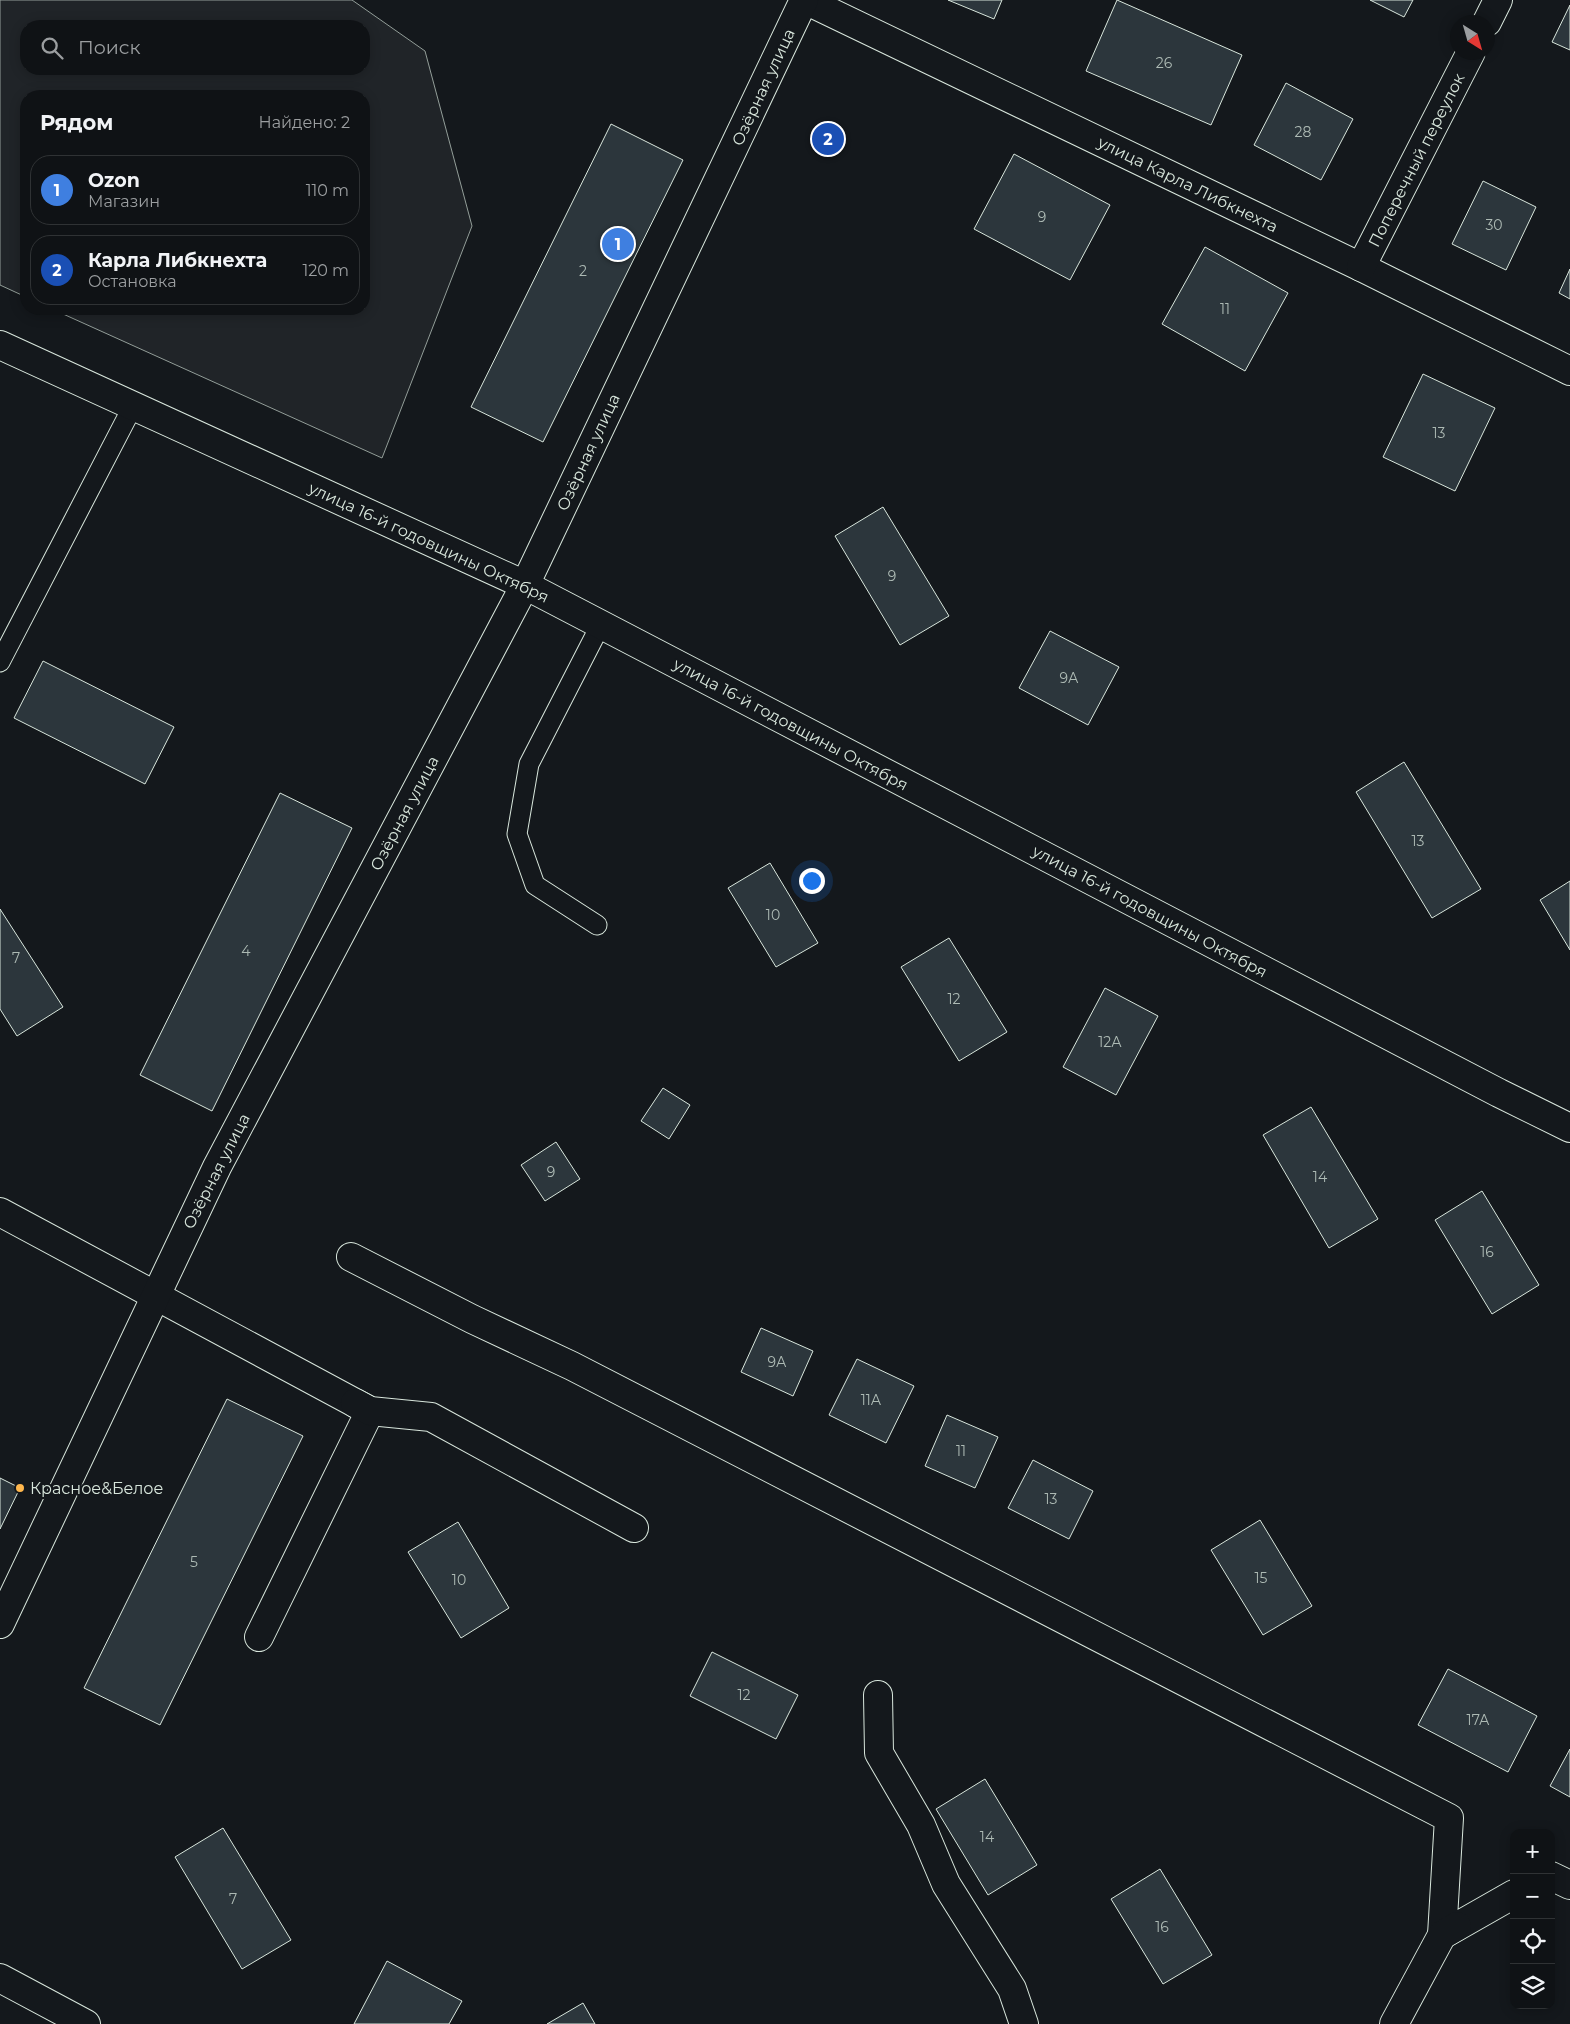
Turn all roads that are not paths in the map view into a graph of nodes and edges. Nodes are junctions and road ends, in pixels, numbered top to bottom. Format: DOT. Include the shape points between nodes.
graph roads {
  1 [pos="804,0"];
  2 [pos="1498,0"];
  3 [pos="1490,15"];
  4 [pos="1468,60"];
  5 [pos="1361,267"];
  6 [pos="0,345"];
  7 [pos="1570,372"];
  8 [pos="133,406"];
  9 [pos="525,585"];
  10 [pos="601,624"];
  11 [pos="0,662"];
  12 [pos="597,925"];
  13 [pos="1570,1128"];
  14 [pos="0,1212"];
  15 [pos="351,1257"];
  16 [pos="155,1297"];
  17 [pos="370,1411"];
  18 [pos="634,1528"];
  19 [pos="0,1624"];
  20 [pos="259,1637"];
  21 [pos="878,1695"];
  22 [pos="1555,1878"];
  23 [pos="1570,1885"];
  24 [pos="1510,1896"];
  25 [pos="1442,1935"];
  26 [pos="0,1978"];
  27 [pos="86,2024"];
  28 [pos="1024,2024"];
  29 [pos="1394,2024"];
  1 -- 5 [label="street, улица Карла Либкнехта"];
  1 -- 9 [label="street, Озёрная улица"];
  2 -- 3 [label="street"];
  4 -- 5 [label="street, Поперечный переулок"];
  5 -- 7 [label="street, улица Карла Либкнехта"];
  6 -- 8 [label="street, улица 16-й годовщины Октября"];
  8 -- 9 [label="street, улица 16-й годовщины Октября"];
  8 -- 11 [label="lane"];
  9 -- 10 [label="street, улица 16-й годовщины Октября"];
  9 -- 16 [label="street, Озёрная улица" via="216,1167"];
  10 -- 12 [label="lane" via="529,764 517,834 535,885"];
  10 -- 13 [label="street, улица 16-й годовщины Октября"];
  14 -- 16 [label="lane"];
  15 -- 25 [label="street" via="572,1366 1449,1818"];
  16 -- 17 [label="street"];
  16 -- 19 [label="street, Озёрная улица"];
  17 -- 18 [label="street" via="431,1417"];
  17 -- 20 [label="street"];
  21 -- 28 [label="street" via="879,1753 921,1825 946,1884 1012,1989"];
  22 -- 23 [label="street"];
  24 -- 25 [label="street"];
  25 -- 29 [label="street"];
  26 -- 27 [label="street"];
}
